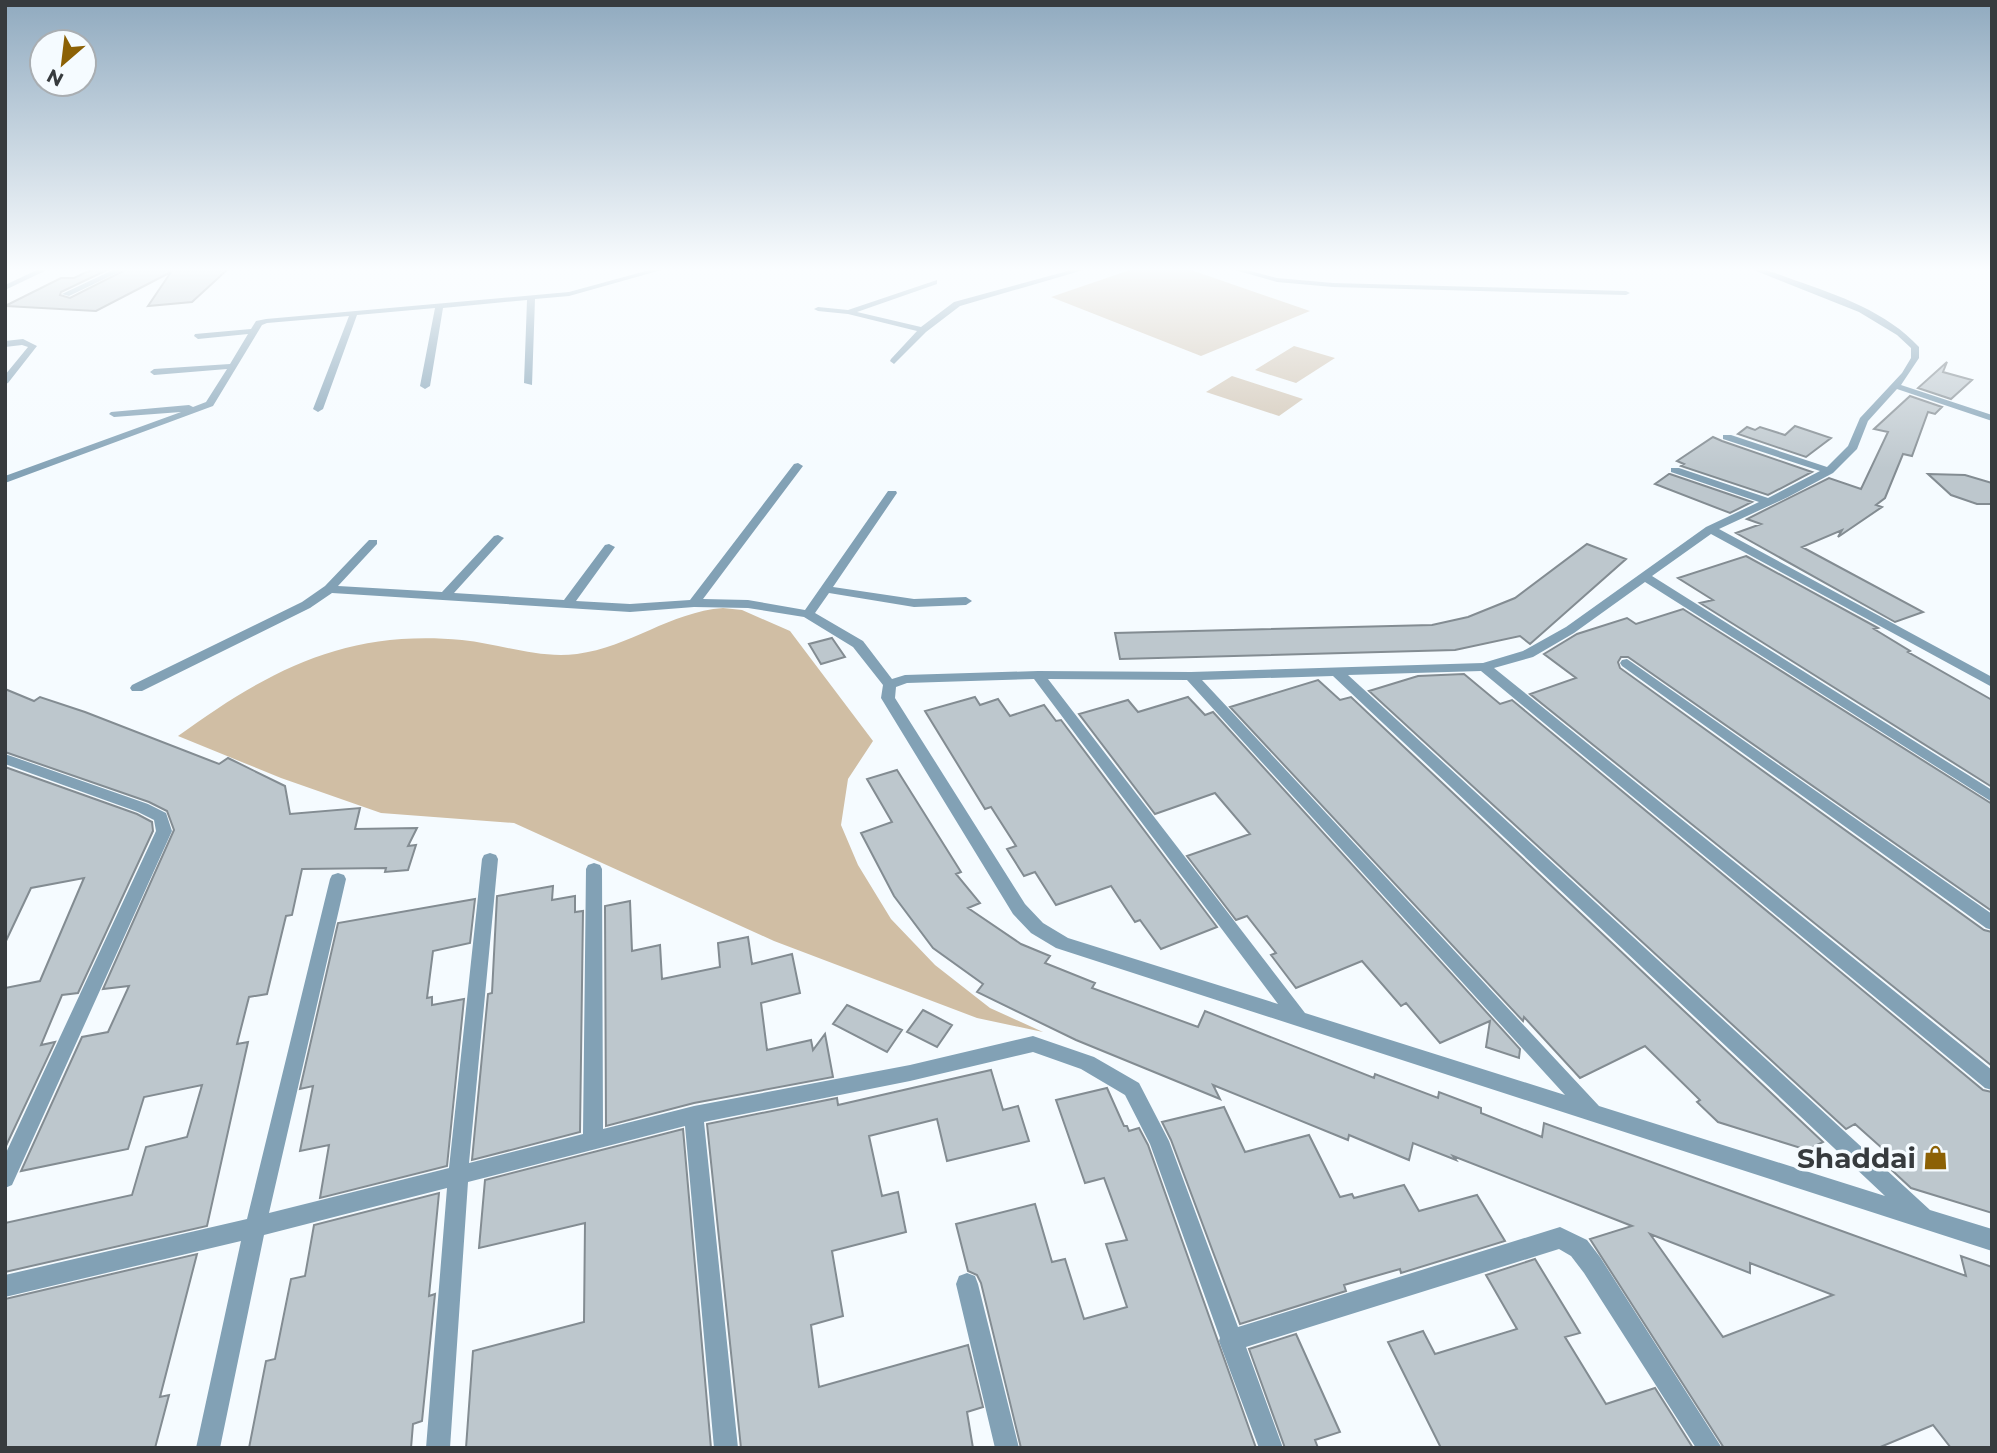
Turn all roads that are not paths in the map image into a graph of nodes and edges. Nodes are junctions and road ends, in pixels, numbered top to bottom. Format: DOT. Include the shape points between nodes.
graph roads {
  1 [pos="251,337"];
  2 [pos="345,337"];
  3 [pos="434,337"];
  4 [pos="530,337"];
  5 [pos="916,337"];
  6 [pos="1906,337"];
  7 [pos="5,344"];
  8 [pos="894,360"];
  9 [pos="233,366"];
  10 [pos="154,372"];
  11 [pos="5,381"];
  12 [pos="529,383"];
  13 [pos="425,386"];
  14 [pos="1896,386"];
  15 [pos="204,407"];
  16 [pos="318,410"];
  17 [pos="114,414"];
  18 [pos="1992,418"];
  19 [pos="1727,436"];
  20 [pos="798,466"];
  21 [pos="1675,470"];
  22 [pos="1829,471"];
  23 [pos="5,480"];
  24 [pos="892,493"];
  25 [pos="1769,502"];
  26 [pos="1710,528"];
  27 [pos="498,538"];
  28 [pos="373,542"];
  29 [pos="609,547"];
  30 [pos="1644,576"];
  31 [pos="329,589"];
  32 [pos="826,589"];
  33 [pos="444,597"];
  34 [pos="966,601"];
  35 [pos="694,603"];
  36 [pos="567,605"];
  37 [pos="808,614"];
  38 [pos="1627,663"];
  39 [pos="1484,667"];
  40 [pos="1337,672"];
  41 [pos="1038,675"];
  42 [pos="1191,676"];
  43 [pos="1992,683"];
  44 [pos="890,685"];
  45 [pos="137,688"];
  46 [pos="5,759"];
  47 [pos="1992,797"];
  48 [pos="490,859"];
  49 [pos="594,869"];
  50 [pos="338,879"];
  51 [pos="1992,923"];
  52 [pos="1298,1017"];
  53 [pos="1992,1082"];
  54 [pos="1592,1112"];
  55 [pos="694,1115"];
  56 [pos="593,1142"];
  57 [pos="458,1176"];
  58 [pos="5,1178"];
  59 [pos="1926,1219"];
  60 [pos="255,1227"];
  61 [pos="1992,1240"];
  62 [pos="968,1284"];
  63 [pos="5,1286"];
  64 [pos="1230,1341"];
  65 [pos="208,1448"];
  66 [pos="438,1448"];
  67 [pos="726,1448"];
  68 [pos="1007,1448"];
  69 [pos="1271,1448"];
  70 [pos="1710,1448"];
  1 -- 9 [label="street"];
  2 -- 16 [label="street"];
  3 -- 13 [label="street"];
  4 -- 12 [label="street"];
  5 -- 8 [label="street"];
  6 -- 14 [label="street" via="1915,347 1915,358"];
  7 -- 11 [label="street" via="33,346"];
  9 -- 10 [label="street"];
  9 -- 15 [label="street"];
  14 -- 18 [label="street"];
  14 -- 22 [label="street" via="1863,420 1853,447"];
  15 -- 17 [label="street"];
  15 -- 23 [label="street"];
  19 -- 22 [label="street"];
  20 -- 35 [label="street"];
  21 -- 25 [label="street"];
  22 -- 25 [label="street"];
  24 -- 32 [label="street"];
  25 -- 26 [label="street"];
  26 -- 30 [label="street"];
  26 -- 43 [label="street"];
  27 -- 33 [label="street"];
  28 -- 31 [label="street"];
  29 -- 36 [label="street"];
  30 -- 39 [label="street" via="1528,654"];
  30 -- 47 [label="street"];
  31 -- 33 [label="street"];
  31 -- 45 [label="street" via="306,605"];
  32 -- 34 [label="street" via="914,603"];
  32 -- 37 [label="street"];
  33 -- 36 [label="street"];
  35 -- 36 [label="street" via="630,608"];
  35 -- 37 [label="street" via="748,604"];
  37 -- 44 [label="street" via="858,644"];
  38 -- 51 [label="street"];
  39 -- 40 [label="street"];
  39 -- 53 [label="street"];
  40 -- 42 [label="street"];
  40 -- 59 [label="street"];
  41 -- 42 [label="street"];
  41 -- 44 [label="street" via="905,679"];
  41 -- 52 [label="street"];
  42 -- 54 [label="street"];
  44 -- 52 [label="street" via="888,698 1019,909 1037,928 1062,943"];
  46 -- 58 [label="street" via="143,808 161,817 164,831"];
  48 -- 57 [label="street"];
  49 -- 56 [label="street"];
  50 -- 60 [label="street"];
  52 -- 54 [label="street"];
  54 -- 59 [label="street"];
  55 -- 56 [label="street"];
  55 -- 64 [label="street" via="1033,1044 1087,1063 1132,1089 1159,1141"];
  55 -- 67 [label="street"];
  56 -- 57 [label="street"];
  57 -- 60 [label="street"];
  57 -- 66 [label="street"];
  59 -- 61 [label="street"];
  60 -- 63 [label="street"];
  60 -- 65 [label="street"];
  62 -- 68 [label="street"];
  64 -- 69 [label="street"];
  64 -- 70 [label="street" via="1560,1238 1579,1248 1592,1265"];
}
